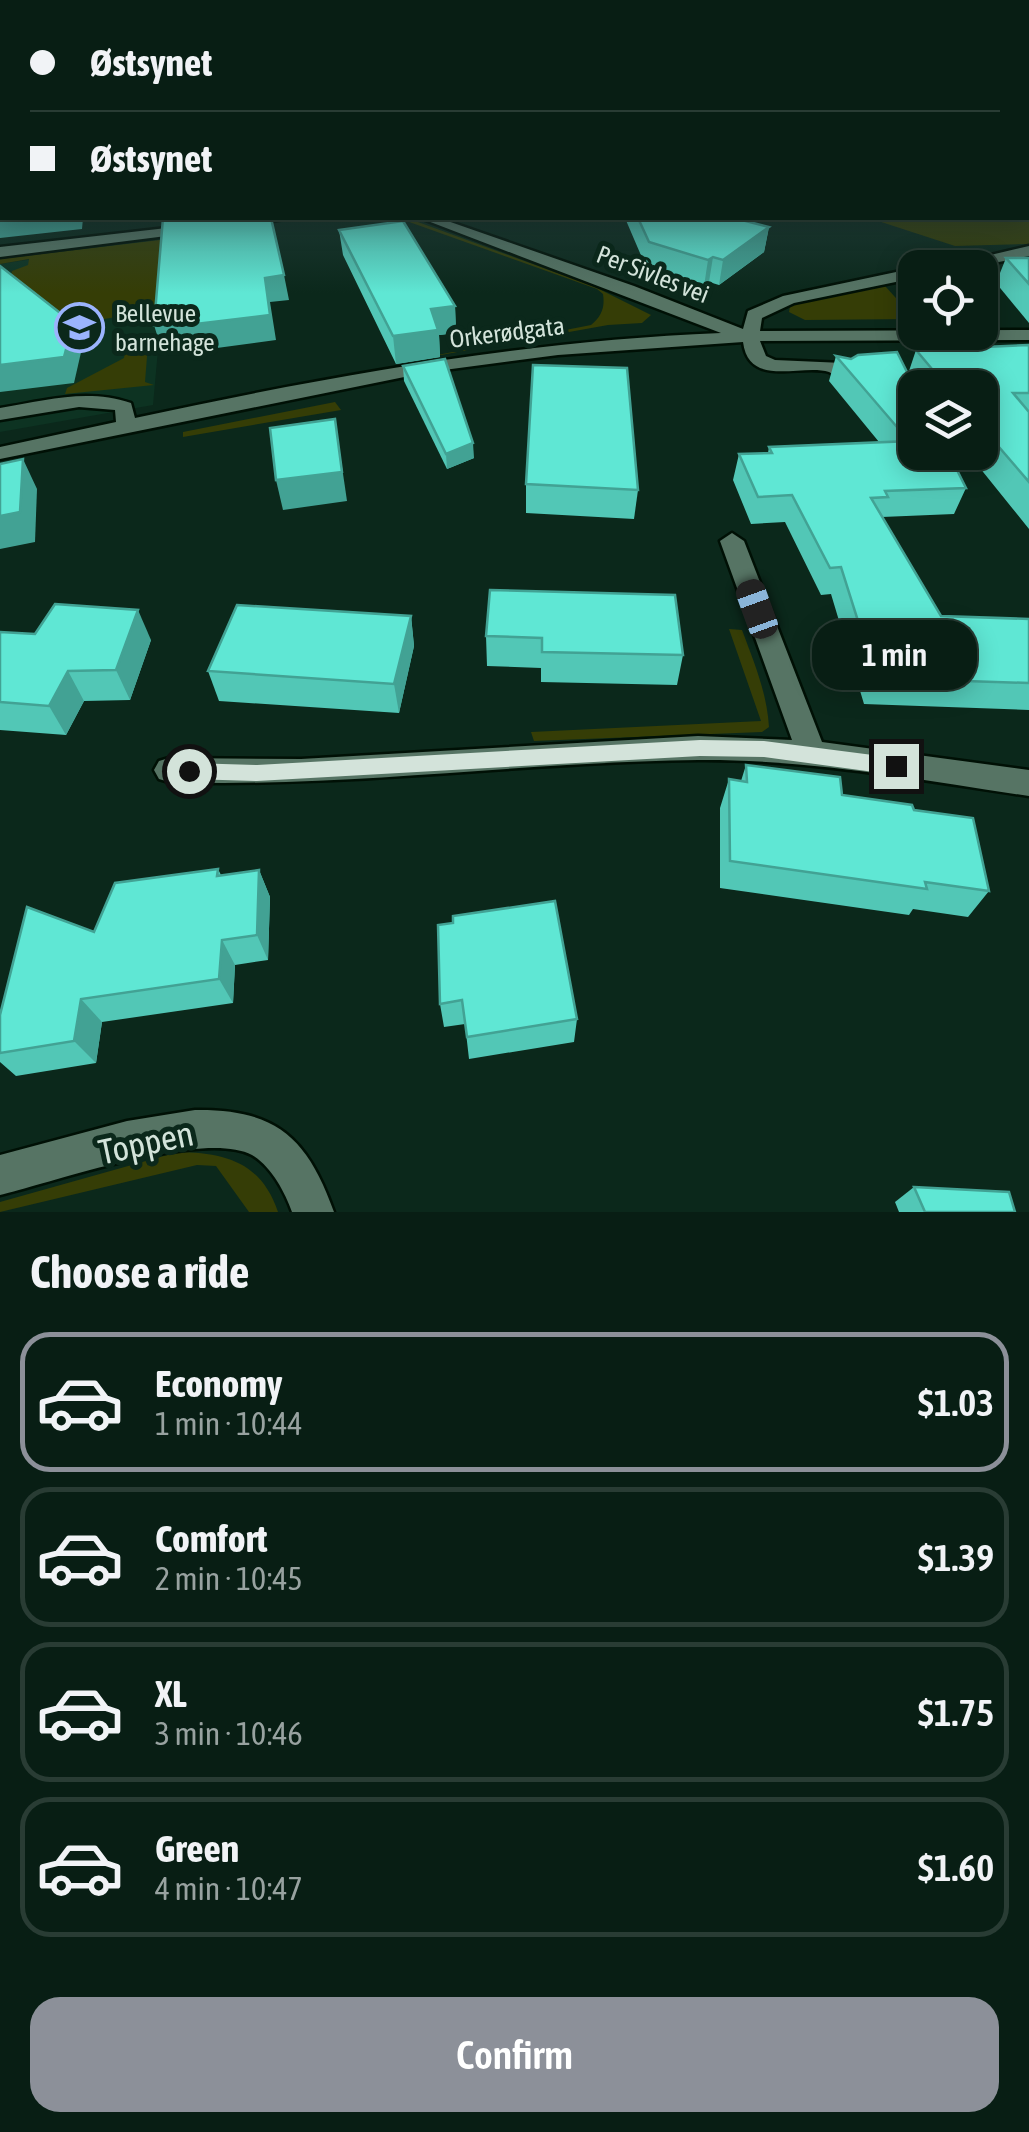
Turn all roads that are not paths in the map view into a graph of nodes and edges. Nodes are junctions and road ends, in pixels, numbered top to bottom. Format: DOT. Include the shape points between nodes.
graph roads {
  1 [pos="265,220"];
  2 [pos="433,220"];
  3 [pos="1029,251"];
  4 [pos="0,252"];
  5 [pos="998,257"];
  6 [pos="898,277"];
  7 [pos="1029,334"];
  8 [pos="748,338"];
  9 [pos="842,375"];
  10 [pos="0,414"];
  11 [pos="126,427"];
  12 [pos="0,453"];
  13 [pos="732,541"];
  14 [pos="812,754"];
  15 [pos="168,770"];
  16 [pos="1029,782"];
  17 [pos="0,1175"];
  18 [pos="313,1212"];
  1 -- 4 [label="street"];
  2 -- 8 [label="street, Per Sivles vei"];
  3 -- 5 [label="street"];
  6 -- 8 [label="street" via="771,304 754,314"];
  7 -- 8 [label="street, Orkerødgata"];
  8 -- 9 [label="street" via="757,360 837,367"];
  8 -- 11 [label="street, Orkerødgata" via="488,358"];
  10 -- 11 [label="street" via="113,402 124,407"];
  11 -- 12 [label="street, Orkerødgata"];
  13 -- 14 [label="street"];
  14 -- 15 [label="street" via="700,748 257,773"];
  14 -- 16 [label="street"];
  17 -- 18 [label="street, Toppen" via="186,1130 224,1130 255,1135 276,1149"];
}
